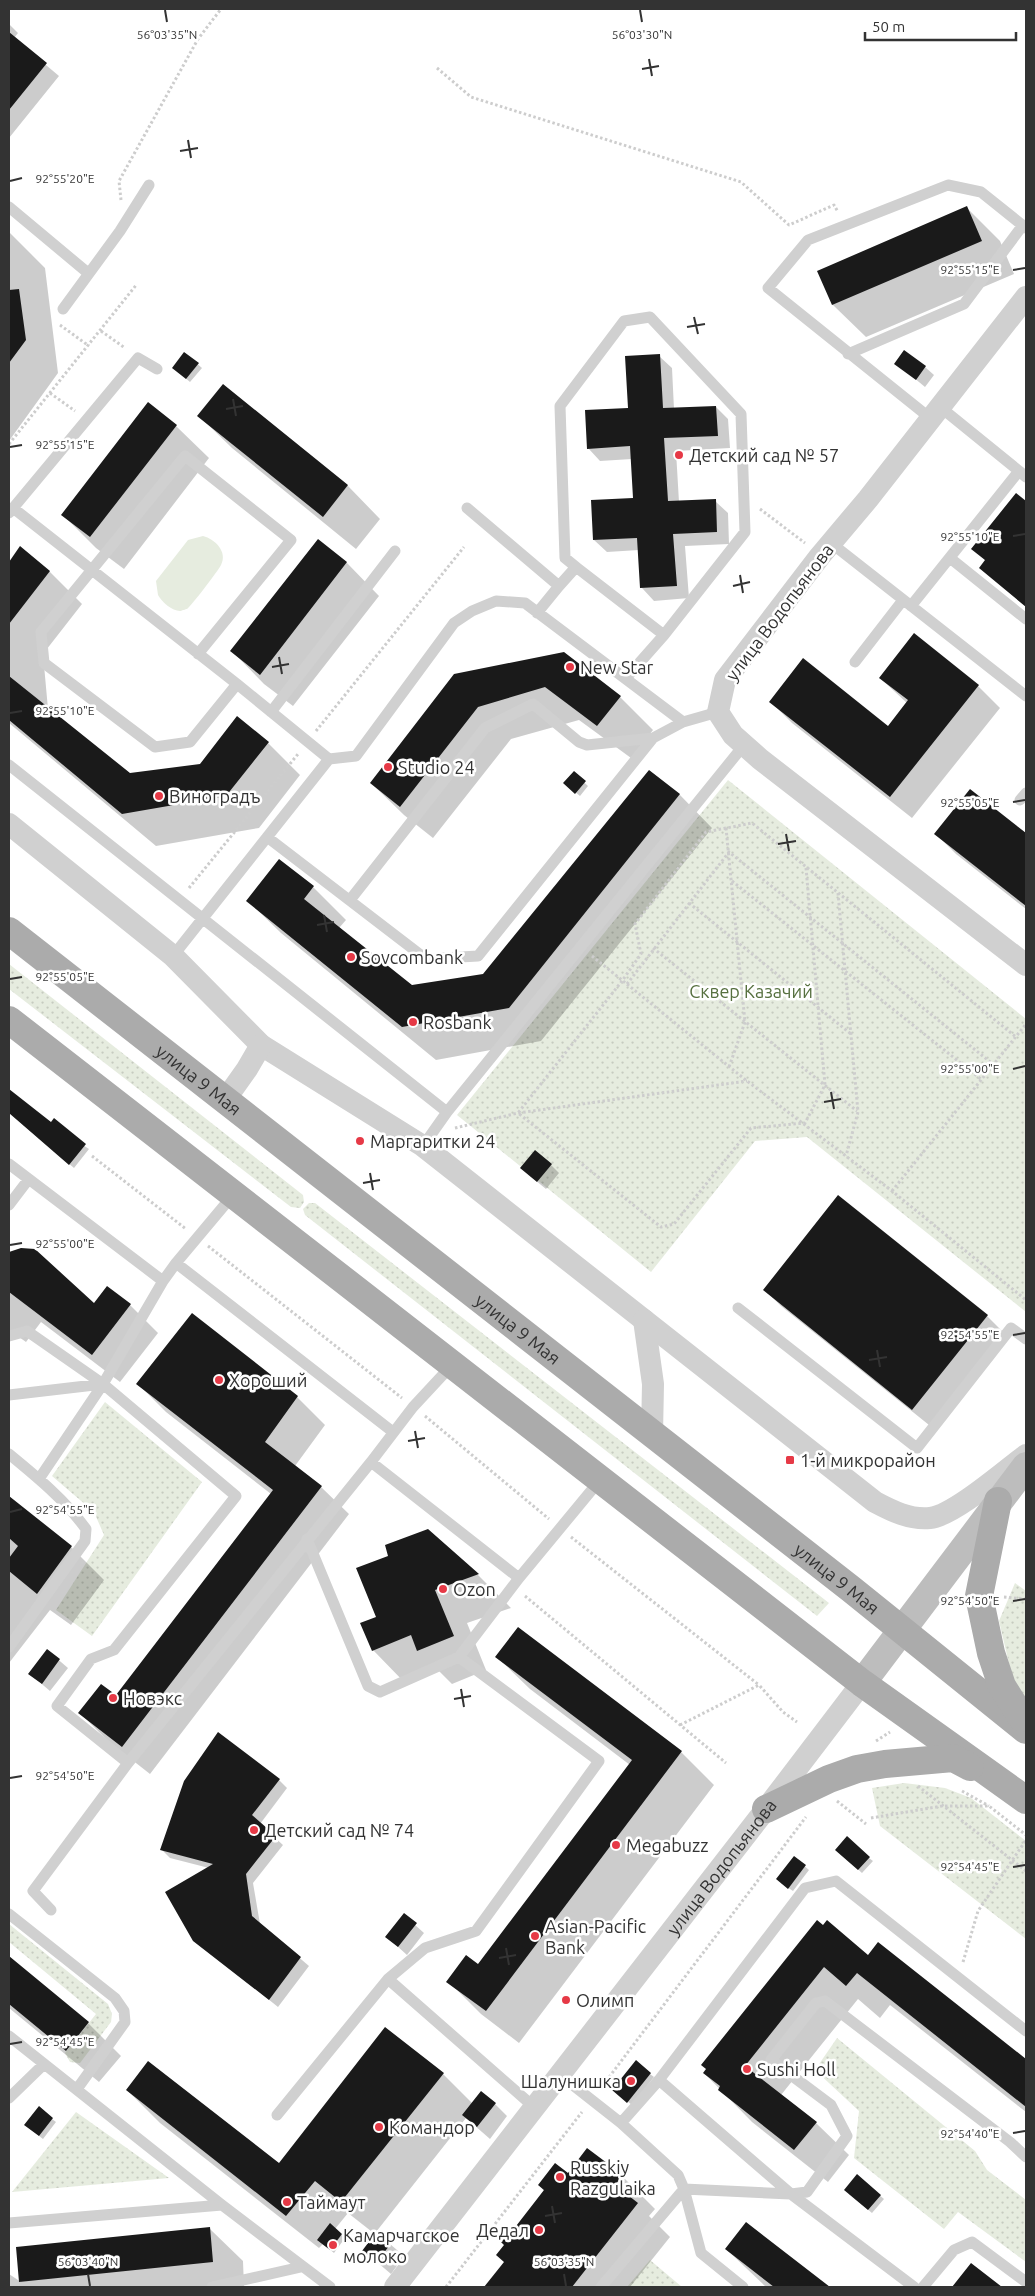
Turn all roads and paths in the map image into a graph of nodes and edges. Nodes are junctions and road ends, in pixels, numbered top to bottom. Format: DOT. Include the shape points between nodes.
graph roads {
  1 [pos="220,9"];
  2 [pos="437,68"];
  3 [pos="149,186"];
  4 [pos="9,207"];
  5 [pos="845,226"];
  6 [pos="123,227"];
  7 [pos="1024,227"];
  8 [pos="88,274"];
  9 [pos="137,284"];
  10 [pos="1026,297"];
  11 [pos="63,309"];
  12 [pos="101,330"];
  13 [pos="88,346"];
  14 [pos="848,354"];
  15 [pos="138,358"];
  16 [pos="157,369"];
  17 [pos="50,393"];
  18 [pos="935,412"];
  19 [pos="86,419"];
  20 [pos="9,444"];
  21 [pos="1022,474"];
  22 [pos="745,507"];
  23 [pos="467,508"];
  24 [pos="11,511"];
  25 [pos="799,538"];
  26 [pos="831,543"];
  27 [pos="464,546"];
  28 [pos="395,551"];
  29 [pos="950,558"];
  30 [pos="576,567"];
  31 [pos="91,570"];
  32 [pos="559,586"];
  33 [pos="907,603"];
  34 [pos="537,613"];
  35 [pos="1026,619"];
  36 [pos="664,636"];
  37 [pos="198,654"];
  38 [pos="855,662"];
  39 [pos="626,678"];
  40 [pos="237,684"];
  41 [pos="1026,696"];
  42 [pos="270,712"];
  43 [pos="718,712"];
  44 [pos="683,722"];
  45 [pos="653,738"];
  46 [pos="308,742"];
  47 [pos="744,745"];
  48 [pos="329,759"];
  49 [pos="9,765"];
  50 [pos="9,824"];
  51 [pos="726,828"];
  52 [pos="267,837"];
  53 [pos="729,852"];
  54 [pos="806,868"];
  55 [pos="732,881"];
  56 [pos="838,893"];
  57 [pos="179,900"];
  58 [pos="350,900"];
  59 [pos="689,903"];
  60 [pos="811,917"];
  61 [pos="202,918"];
  62 [pos="9,932"];
  63 [pos="842,941"];
  64 [pos="738,943"];
  65 [pos="813,946"];
  66 [pos="582,947"];
  67 [pos="653,948"];
  68 [pos="173,956"];
  69 [pos="1026,965"];
  70 [pos="845,971"];
  71 [pos="622,981"];
  72 [pos="627,984"];
  73 [pos="818,1008"];
  74 [pos="9,1020"];
  75 [pos="745,1022"];
  76 [pos="1026,1024"];
  77 [pos="851,1034"];
  78 [pos="1016,1038"];
  79 [pos="261,1045"];
  80 [pos="994,1065"];
  81 [pos="729,1066"];
  82 [pos="982,1080"];
  83 [pos="747,1081"];
  84 [pos="824,1085"];
  85 [pos="225,1100"];
  86 [pos="858,1112"];
  87 [pos="518,1113"];
  88 [pos="445,1115"];
  89 [pos="805,1123"];
  90 [pos="422,1146"];
  91 [pos="92,1156"];
  92 [pos="846,1156"];
  93 [pos="9,1164"];
  94 [pos="28,1180"];
  95 [pos="892,1191"];
  96 [pos="233,1195"];
  97 [pos="9,1205"];
  98 [pos="198,1238"];
  99 [pos="176,1263"];
  100 [pos="163,1281"];
  101 [pos="1026,1300"];
  102 [pos="738,1308"];
  103 [pos="644,1320"];
  104 [pos="9,1336"];
  105 [pos="1026,1339"];
  106 [pos="452,1365"];
  107 [pos="103,1384"];
  108 [pos="9,1395"];
  109 [pos="413,1406"];
  110 [pos="393,1432"];
  111 [pos="652,1434"];
  112 [pos="9,1454"];
  113 [pos="1026,1455"];
  114 [pos="371,1462"];
  115 [pos="1026,1466"];
  116 [pos="39,1479"];
  117 [pos="600,1480"];
  118 [pos="998,1502"];
  119 [pos="560,1529"];
  120 [pos="306,1539"];
  121 [pos="516,1582"];
  122 [pos="996,1597"];
  123 [pos="1026,1599"];
  124 [pos="901,1629"];
  125 [pos="9,1647"];
  126 [pos="459,1657"];
  127 [pos="862,1682"];
  128 [pos="759,1685"];
  129 [pos="797,1722"];
  130 [pos="1026,1725"];
  131 [pos="680,1726"];
  132 [pos="1026,1730"];
  133 [pos="128,1763"];
  134 [pos="726,1763"];
  135 [pos="915,1783"];
  136 [pos="955,1788"];
  137 [pos="1019,1795"];
  138 [pos="831,1796"];
  139 [pos="942,1806"];
  140 [pos="989,1806"];
  141 [pos="766,1809"];
  142 [pos="812,1810"];
  143 [pos="871,1818"];
  144 [pos="866,1824"];
  145 [pos="1026,1835"];
  146 [pos="1026,1840"];
  147 [pos="1013,1860"];
  148 [pos="1026,1871"];
  149 [pos="51,1910"];
  150 [pos="9,1914"];
  151 [pos="958,1978"];
  152 [pos="388,1979"];
  153 [pos="1026,2031"];
  154 [pos="9,2036"];
  155 [pos="43,2065"];
  156 [pos="560,2075"];
  157 [pos="659,2080"];
  158 [pos="77,2089"];
  159 [pos="9,2098"];
  160 [pos="592,2099"];
  161 [pos="534,2107"];
  162 [pos="278,2115"];
  163 [pos="621,2123"];
  164 [pos="1026,2157"];
  165 [pos="684,2189"];
  166 [pos="791,2194"];
  167 [pos="222,2205"];
  168 [pos="9,2224"];
  169 [pos="301,2267"];
  170 [pos="1026,2282"];
  171 [pos="212,2287"];
  172 [pos="330,2287"];
  173 [pos="395,2287"];
  174 [pos="446,2287"];
  175 [pos="601,2287"];
  176 [pos="743,2287"];
  177 [pos="914,2287"];
  178 [pos="923,2287"];
  1 -- 6 [label="path" via="198,39 119,180"];
  2 -- 5 [label="path" via="471,97 741,182 789,225 834,205"];
  3 -- 6 [label="lane"];
  4 -- 8 [label="lane"];
  5 -- 7 [label="lane" via="948,185 981,192"];
  5 -- 14 [label="lane" via="808,240 768,288"];
  6 -- 8 [label="lane"];
  7 -- 14 [label="lane" via="964,304"];
  8 -- 11 [label="lane"];
  9 -- 12 [label="path"];
  10 -- 18 [label="street, улица Водопьянова"];
  11 -- 13 [label="path" via="58,323"];
  12 -- 13 [label="path"];
  12 -- 15 [label="path"];
  13 -- 17 [label="path"];
  14 -- 18 [label="lane"];
  15 -- 16 [label="lane"];
  15 -- 19 [label="lane"];
  17 -- 19 [label="path"];
  17 -- 20 [label="path"];
  18 -- 21 [label="lane"];
  18 -- 26 [label="street, улица Водопьянова"];
  19 -- 24 [label="lane"];
  21 -- 29 [label="lane"];
  22 -- 25 [label="path" via="756,506"];
  22 -- 30 [label="lane" via="741,414 650,317 624,321 560,406 565,558"];
  22 -- 36 [label="lane" via="746,532"];
  23 -- 32 [label="lane"];
  24 -- 31 [label="lane"];
  26 -- 33 [label="lane"];
  26 -- 43 [label="street, улица Водопьянова" via="725,680"];
  27 -- 46 [label="path"];
  28 -- 42 [label="lane"];
  29 -- 33 [label="lane"];
  29 -- 35 [label="lane"];
  30 -- 32 [label="lane"];
  30 -- 36 [label="lane"];
  31 -- 37 [label="lane"];
  31 -- 37 [label="lane" via="185,456 291,540"];
  31 -- 40 [label="lane" via="41,632 44,663 155,747 190,742"];
  32 -- 34 [label="lane"];
  33 -- 38 [label="lane"];
  33 -- 41 [label="lane"];
  34 -- 39 [label="lane"];
  34 -- 48 [label="lane" via="525,603 496,601 454,623 356,756"];
  36 -- 39 [label="lane"];
  37 -- 40 [label="lane"];
  39 -- 44 [label="lane"];
  40 -- 42 [label="lane"];
  42 -- 46 [label="lane"];
  43 -- 44 [label="lane"];
  43 -- 47 [label="street"];
  44 -- 45 [label="lane"];
  45 -- 58 [label="lane" via="587,745 533,704 485,728"];
  45 -- 58 [label="lane" via="478,956 426,959"];
  46 -- 48 [label="lane"];
  46 -- 57 [label="path"];
  47 -- 66 [label="lane"];
  47 -- 69 [label="street"];
  48 -- 52 [label="lane"];
  49 -- 57 [label="lane"];
  50 -- 68 [label="street"];
  51 -- 53 [label="path"];
  51 -- 54 [label="path" via="752,823"];
  51 -- 71 [label="path" via="706,832 635,924 641,954"];
  52 -- 58 [label="lane"];
  52 -- 61 [label="lane"];
  53 -- 55 [label="path"];
  53 -- 59 [label="path"];
  53 -- 60 [label="path"];
  54 -- 56 [label="path"];
  54 -- 60 [label="path"];
  55 -- 64 [label="path"];
  55 -- 65 [label="path"];
  56 -- 63 [label="path"];
  56 -- 78 [label="path"];
  57 -- 61 [label="lane"];
  59 -- 64 [label="path"];
  59 -- 67 [label="path"];
  60 -- 63 [label="path"];
  60 -- 65 [label="path"];
  61 -- 68 [label="lane"];
  61 -- 88 [label="lane"];
  62 -- 85 [label="main road, улица 9 Мая"];
  63 -- 70 [label="path"];
  63 -- 80 [label="path"];
  64 -- 73 [label="path"];
  64 -- 75 [label="path"];
  65 -- 70 [label="path"];
  65 -- 73 [label="path"];
  66 -- 71 [label="path"];
  66 -- 88 [label="lane"];
  67 -- 72 [label="path"];
  67 -- 75 [label="path"];
  68 -- 79 [label="street"];
  70 -- 77 [label="path"];
  70 -- 82 [label="path"];
  71 -- 72 [label="path"];
  71 -- 87 [label="path"];
  72 -- 81 [label="path"];
  73 -- 77 [label="path"];
  73 -- 84 [label="path"];
  74 -- 96 [label="main road"];
  75 -- 81 [label="path"];
  75 -- 84 [label="path"];
  76 -- 78 [label="path"];
  77 -- 86 [label="path"];
  78 -- 80 [label="path"];
  79 -- 85 [label="street"];
  79 -- 90 [label="street"];
  80 -- 82 [label="path"];
  81 -- 83 [label="path"];
  82 -- 95 [label="path"];
  83 -- 87 [label="path"];
  83 -- 89 [label="path"];
  84 -- 86 [label="path"];
  84 -- 89 [label="path"];
  85 -- 111 [label="main road, улица 9 Мая"];
  86 -- 92 [label="path"];
  87 -- 88 [label="path" via="454,1128"];
  87 -- 89 [label="path" via="661,1227 674,1224 750,1128"];
  88 -- 90 [label="lane"];
  89 -- 92 [label="path"];
  90 -- 103 [label="street"];
  91 -- 98 [label="path"];
  92 -- 95 [label="path"];
  93 -- 94 [label="lane"];
  94 -- 97 [label="lane"];
  94 -- 100 [label="lane"];
  95 -- 101 [label="path"];
  96 -- 98 [label="lane"];
  96 -- 106 [label="main road"];
  98 -- 99 [label="lane"];
  98 -- 109 [label="path"];
  99 -- 100 [label="lane"];
  99 -- 110 [label="lane"];
  100 -- 107 [label="lane"];
  102 -- 105 [label="lane" via="917,1448 1011,1328"];
  103 -- 111 [label="street" via="653,1384"];
  103 -- 113 [label="street" via="876,1502 894,1512 931,1518 950,1512"];
  104 -- 107 [label="lane" via="27,1331"];
  106 -- 109 [label="lane"];
  106 -- 117 [label="main road"];
  107 -- 108 [label="lane"];
  107 -- 116 [label="lane"];
  107 -- 133 [label="lane" via="236,1496 114,1650 91,1659 58,1706"];
  109 -- 110 [label="lane"];
  109 -- 119 [label="path"];
  110 -- 114 [label="lane"];
  111 -- 124 [label="main road, улица 9 Мая"];
  112 -- 116 [label="lane"];
  114 -- 120 [label="lane"];
  114 -- 121 [label="lane"];
  115 -- 118 [label="street, улица Водопьянова"];
  116 -- 125 [label="lane" via="86,1529 85,1541"];
  117 -- 119 [label="lane"];
  117 -- 127 [label="main road"];
  118 -- 124 [label="street, улица Водопьянова"];
  118 -- 130 [label="main road" via="979,1596 1002,1686"];
  119 -- 121 [label="lane"];
  119 -- 128 [label="path"];
  120 -- 126 [label="lane" via="368,1686 380,1692"];
  120 -- 133 [label="lane"];
  121 -- 126 [label="lane"];
  121 -- 131 [label="path"];
  122 -- 123 [label="path"];
  124 -- 127 [label="street, улица Водопьянова"];
  124 -- 132 [label="main road, улица 9 Мая"];
  126 -- 152 [label="lane" via="599,1761 476,1931 425,1948"];
  127 -- 137 [label="main road"];
  127 -- 141 [label="street, улица Водопьянова"];
  128 -- 129 [label="path" via="783,1712"];
  128 -- 131 [label="path"];
  131 -- 134 [label="path"];
  133 -- 149 [label="lane" via="32,1891"];
  135 -- 139 [label="path"];
  136 -- 140 [label="path"];
  137 -- 141 [label="main road" via="953,1758 857,1769"];
  138 -- 144 [label="path"];
  139 -- 140 [label="path"];
  139 -- 143 [label="path"];
  139 -- 147 [label="path"];
  140 -- 145 [label="path"];
  141 -- 156 [label="street, улица Водопьянова"];
  142 -- 160 [label="path"];
  146 -- 147 [label="path"];
  147 -- 148 [label="path"];
  147 -- 151 [label="path" via="978,1911"];
  150 -- 158 [label="lane" via="115,1998 124,2012 125,2022"];
  151 -- 153 [label="lane"];
  151 -- 157 [label="lane" via="836,1881 805,1888"];
  152 -- 161 [label="lane"];
  152 -- 162 [label="lane"];
  154 -- 155 [label="lane"];
  155 -- 158 [label="lane"];
  155 -- 159 [label="lane"];
  156 -- 160 [label="lane"];
  156 -- 161 [label="street, улица Водопьянова"];
  157 -- 163 [label="lane"];
  157 -- 166 [label="lane"];
  158 -- 167 [label="lane"];
  160 -- 163 [label="lane"];
  160 -- 174 [label="path"];
  161 -- 173 [label="street, улица Водопьянова"];
  163 -- 165 [label="lane" via="678,2175"];
  164 -- 166 [label="lane" via="825,2001 816,2003 771,2060 831,2105 847,2136 807,2192"];
  165 -- 166 [label="lane"];
  165 -- 175 [label="lane"];
  165 -- 176 [label="lane" via="701,2253"];
  166 -- 177 [label="lane"];
  167 -- 168 [label="lane"];
  167 -- 169 [label="lane"];
  169 -- 171 [label="lane"];
  169 -- 172 [label="lane"];
  170 -- 178 [label="lane" via="972,2242 954,2250"];
}
